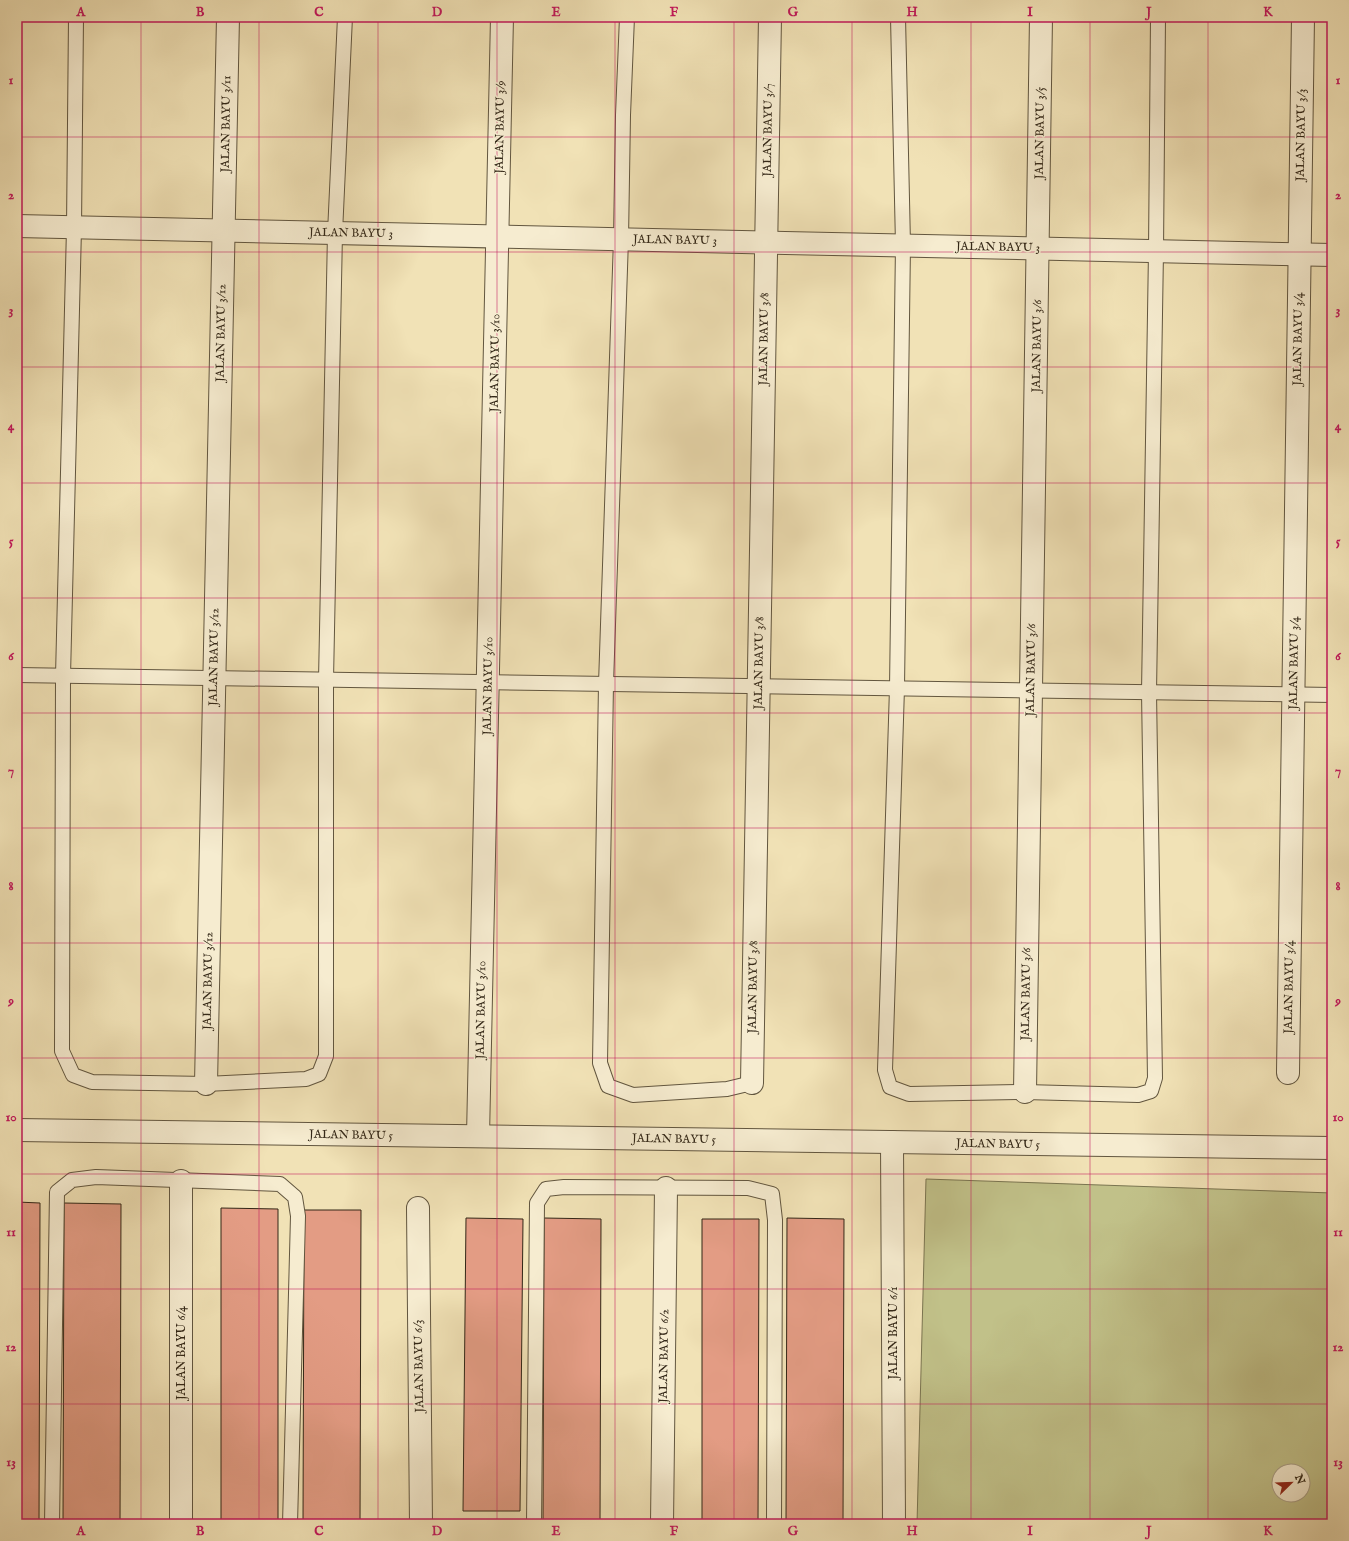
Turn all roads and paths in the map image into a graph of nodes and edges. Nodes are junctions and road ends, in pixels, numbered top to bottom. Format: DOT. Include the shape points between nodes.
graph roads {
  1 [pos="76,17"];
  2 [pos="228,17"];
  3 [pos="345,17"];
  4 [pos="502,17"];
  5 [pos="627,17"];
  6 [pos="770,17"];
  7 [pos="898,17"];
  8 [pos="1041,17"];
  9 [pos="1158,17"];
  10 [pos="1303,17"];
  11 [pos="17,226"];
  12 [pos="74,228"];
  13 [pos="224,231"];
  14 [pos="335,233"];
  15 [pos="498,237"];
  16 [pos="621,239"];
  17 [pos="766,242"];
  18 [pos="903,245"];
  19 [pos="1039,248"];
  20 [pos="1156,251"];
  21 [pos="1299,254"];
  22 [pos="1332,254"];
  23 [pos="17,675"];
  24 [pos="63,676"];
  25 [pos="214,678"];
  26 [pos="326,680"];
  27 [pos="488,682"];
  28 [pos="606,684"];
  29 [pos="758,686"];
  30 [pos="897,688"];
  31 [pos="1031,690"];
  32 [pos="1149,692"];
  33 [pos="1293,694"];
  34 [pos="1332,695"];
  35 [pos="1288,1073"];
  36 [pos="752,1083"];
  37 [pos="206,1084"];
  38 [pos="1025,1092"];
  39 [pos="17,1130"];
  40 [pos="478,1136"];
  41 [pos="892,1142"];
  42 [pos="1332,1148"];
  43 [pos="181,1181"];
  44 [pos="666,1188"];
  45 [pos="418,1208"];
  46 [pos="52,1524"];
  47 [pos="181,1524"];
  48 [pos="290,1524"];
  49 [pos="420,1524"];
  50 [pos="534,1524"];
  51 [pos="662,1524"];
  52 [pos="774,1524"];
  53 [pos="894,1524"];
  1 -- 12 [label="lane"];
  2 -- 13 [label="street, JALAN BAYU 3/11"];
  3 -- 14 [label="lane"];
  4 -- 15 [label="street, JALAN BAYU 3/9"];
  5 -- 16 [label="lane" via="622,115"];
  6 -- 17 [label="street, JALAN BAYU 3/7"];
  7 -- 18 [label="lane"];
  8 -- 19 [label="street, JALAN BAYU 3/5"];
  9 -- 20 [label="lane"];
  10 -- 21 [label="street, JALAN BAYU 3/3"];
  11 -- 12 [label="street, JALAN BAYU 3"];
  12 -- 13 [label="street, JALAN BAYU 3"];
  12 -- 24 [label="lane"];
  13 -- 14 [label="street, JALAN BAYU 3"];
  13 -- 25 [label="street, JALAN BAYU 3/12"];
  14 -- 15 [label="street, JALAN BAYU 3"];
  14 -- 26 [label="lane"];
  15 -- 16 [label="street, JALAN BAYU 3"];
  15 -- 27 [label="street, JALAN BAYU 3/10"];
  16 -- 17 [label="street, JALAN BAYU 3"];
  16 -- 28 [label="lane"];
  17 -- 18 [label="street, JALAN BAYU 3"];
  17 -- 29 [label="street, JALAN BAYU 3/8"];
  18 -- 19 [label="street, JALAN BAYU 3"];
  18 -- 30 [label="lane"];
  19 -- 20 [label="street, JALAN BAYU 3"];
  19 -- 31 [label="street, JALAN BAYU 3/6"];
  20 -- 21 [label="street, JALAN BAYU 3"];
  20 -- 32 [label="lane"];
  21 -- 22 [label="street, JALAN BAYU 3"];
  21 -- 33 [label="street, JALAN BAYU 3/4"];
  23 -- 24 [label="lane"];
  24 -- 25 [label="lane"];
  24 -- 37 [label="lane" via="62,1051 73,1075 92,1082"];
  25 -- 26 [label="lane"];
  25 -- 37 [label="street, JALAN BAYU 3/12"];
  26 -- 27 [label="lane"];
  26 -- 37 [label="lane" via="326,1056 319,1074 306,1079"];
  27 -- 28 [label="lane"];
  27 -- 40 [label="street, JALAN BAYU 3/10"];
  28 -- 29 [label="lane"];
  28 -- 36 [label="lane" via="600,1063 608,1086 633,1095 727,1089"];
  29 -- 30 [label="lane"];
  29 -- 36 [label="street, JALAN BAYU 3/8"];
  30 -- 31 [label="lane"];
  30 -- 38 [label="lane" via="884,1070 890,1087 909,1094"];
  31 -- 32 [label="lane"];
  31 -- 38 [label="street, JALAN BAYU 3/6"];
  32 -- 33 [label="lane"];
  32 -- 38 [label="lane" via="1155,1078 1151,1091 1138,1095"];
  33 -- 34 [label="lane"];
  33 -- 35 [label="street, JALAN BAYU 3/4"];
  39 -- 40 [label="street, JALAN BAYU 5"];
  40 -- 41 [label="street, JALAN BAYU 5"];
  41 -- 42 [label="street, JALAN BAYU 5"];
  41 -- 53 [label="street, JALAN BAYU 6/1"];
  43 -- 46 [label="lane" via="96,1177 72,1180 57,1192"];
  43 -- 47 [label="street, JALAN BAYU 6/4"];
  43 -- 48 [label="lane" via="280,1184 294,1197 298,1223"];
  44 -- 50 [label="lane" via="546,1189 537,1203"];
  44 -- 51 [label="street, JALAN BAYU 6/2"];
  44 -- 52 [label="lane" via="748,1188 772,1194 775,1220"];
  45 -- 49 [label="street, JALAN BAYU 6/3"];
}
